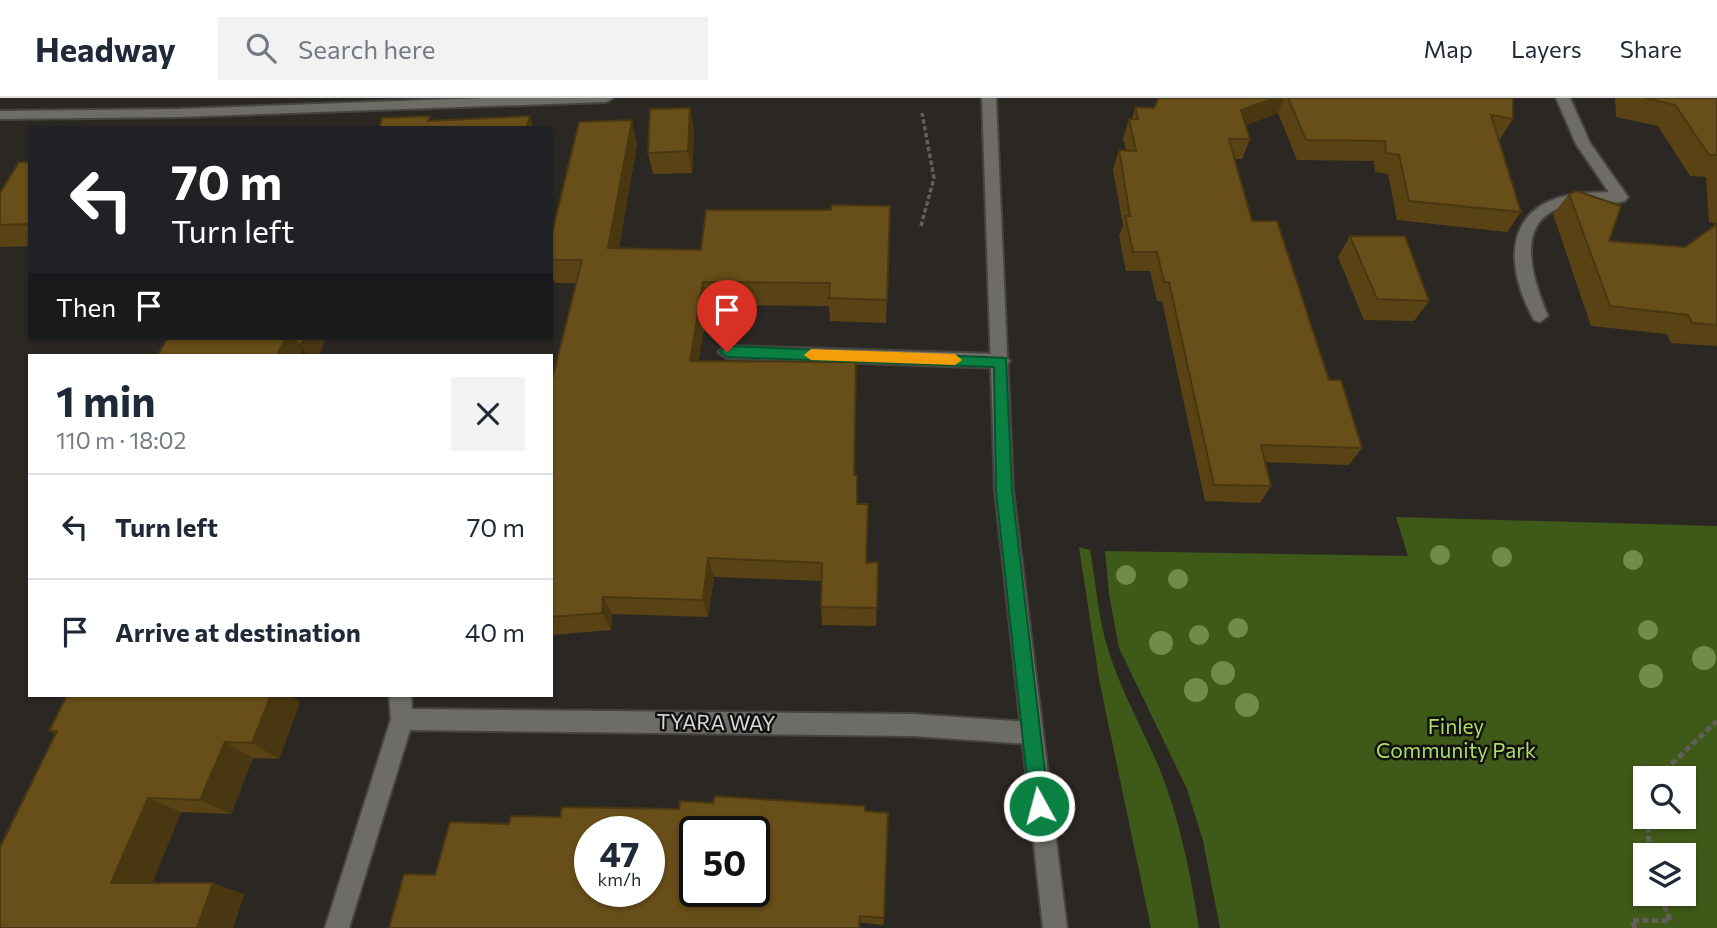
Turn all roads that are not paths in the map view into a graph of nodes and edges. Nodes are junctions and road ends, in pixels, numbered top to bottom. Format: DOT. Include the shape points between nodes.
graph roads {
  1 [pos="42,98"];
  2 [pos="606,98"];
  3 [pos="989,98"];
  4 [pos="1563,98"];
  5 [pos="31,114"];
  6 [pos="0,115"];
  7 [pos="1539,316"];
  8 [pos="727,352"];
  9 [pos="1001,361"];
  10 [pos="400,697"];
  11 [pos="402,719"];
  12 [pos="1030,733"];
  13 [pos="337,928"];
  14 [pos="1055,928"];
  1 -- 5 [label="street"];
  2 -- 5 [label="street"];
  3 -- 9 [label="street"];
  4 -- 7 [label="street" via="1583,144 1620,197 1563,201 1541,212 1527,229 1520,257"];
  5 -- 6 [label="street"];
  8 -- 9 [label="street"];
  9 -- 12 [label="street" via="1004,490"];
  10 -- 11 [label="street"];
  11 -- 12 [label="street, TYARA WAY" via="912,725"];
  11 -- 13 [label="street"];
  12 -- 14 [label="street"];
}
